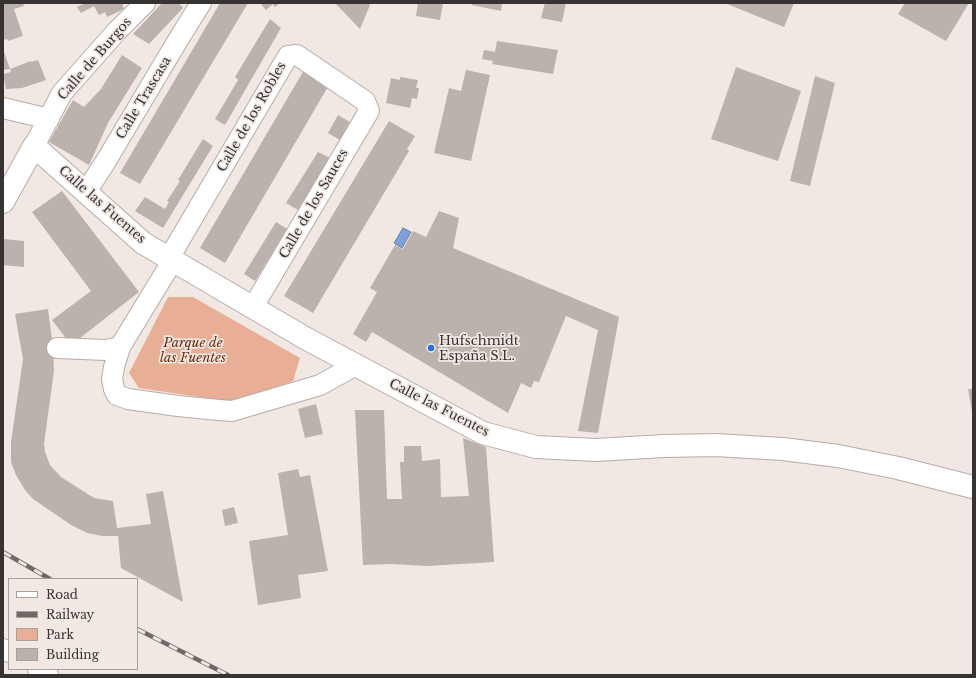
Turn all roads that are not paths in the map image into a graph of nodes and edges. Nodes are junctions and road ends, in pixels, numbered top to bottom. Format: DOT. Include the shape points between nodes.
graph roads {
  1 [pos="202,3"];
  2 [pos="135,7"];
  3 [pos="365,101"];
  4 [pos="3,108"];
  5 [pos="48,119"];
  6 [pos="34,146"];
  7 [pos="86,192"];
  8 [pos="3,202"];
  9 [pos="171,259"];
  10 [pos="254,307"];
  11 [pos="120,347"];
  12 [pos="57,348"];
  13 [pos="356,365"];
  14 [pos="973,487"];
  1 -- 7 [label="street, Calle Trascasa"];
  2 -- 5 [label="street, Calle de Burgos" via="62,93"];
  3 -- 9 [label="street, Calle de los Robles" via="297,55 288,56"];
  3 -- 10 [label="street, Calle de los Sauces" via="369,111"];
  4 -- 5 [label="street"];
  5 -- 6 [label="street, Calle de Burgos"];
  6 -- 7 [label="street, Calle las Fuentes"];
  6 -- 8 [label="street, Calle de Burgos"];
  7 -- 9 [label="street, Calle las Fuentes" via="143,243"];
  9 -- 10 [label="street, Calle las Fuentes"];
  9 -- 11 [label="street"];
  10 -- 13 [label="street, Calle las Fuentes"];
  11 -- 12 [label="street" via="106,350"];
  11 -- 13 [label="street" via="112,379 117,395 232,411 320,385"];
  13 -- 14 [label="street, Calle las Fuentes" via="483,433 536,447 596,450 716,445 783,449 838,456"];
}
